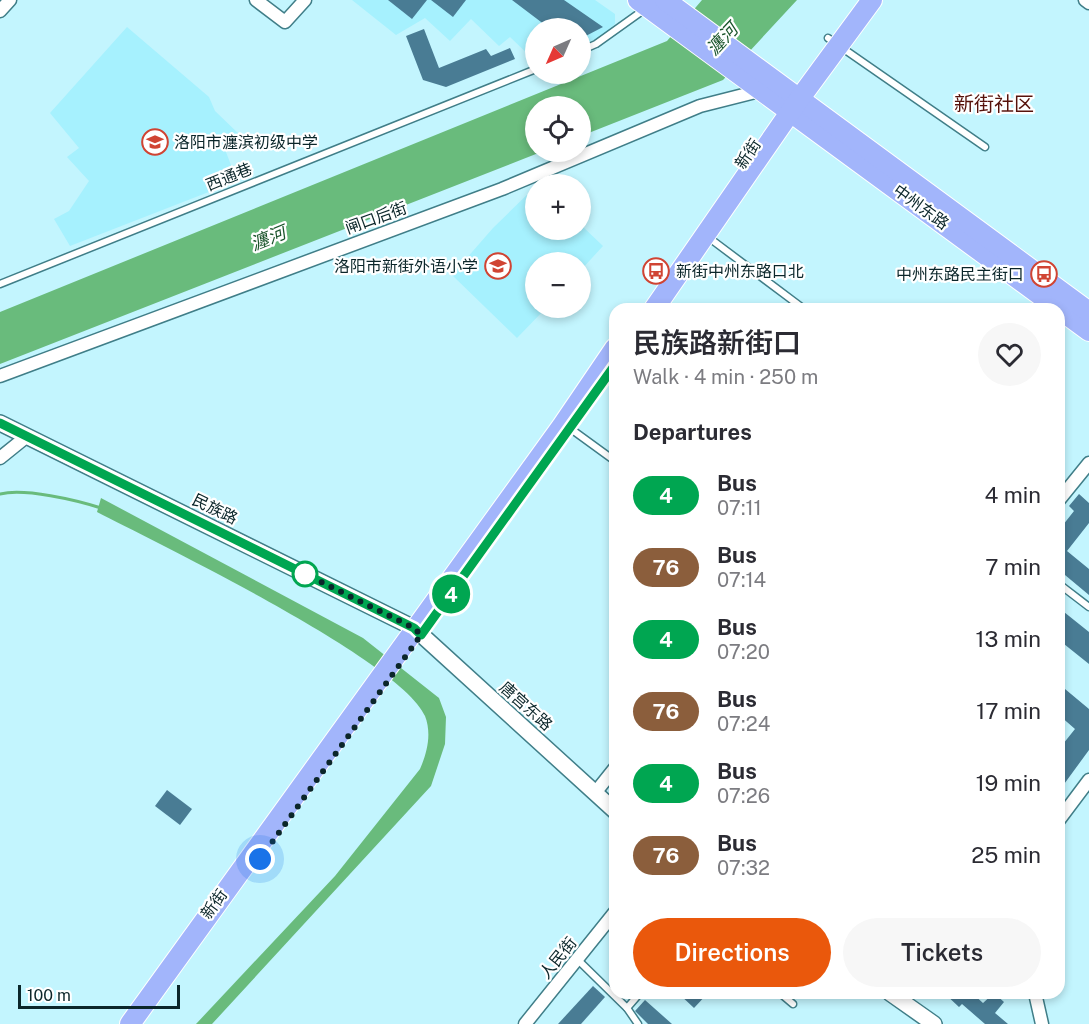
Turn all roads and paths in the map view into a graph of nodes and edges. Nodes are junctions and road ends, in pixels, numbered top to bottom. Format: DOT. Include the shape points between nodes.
graph roads {
  1 [pos="10,0"];
  2 [pos="256,0"];
  3 [pos="305,0"];
  4 [pos="857,0"];
  5 [pos="872,0"];
  6 [pos="1085,0"];
  7 [pos="650,2"];
  8 [pos="1089,3"];
  9 [pos="0,11"];
  10 [pos="834,42"];
  11 [pos="591,46"];
  12 [pos="525,73"];
  13 [pos="759,81"];
  14 [pos="791,101"];
  15 [pos="985,147"];
  16 [pos="705,235"];
  17 [pos="0,284"];
  18 [pos="645,303"];
  19 [pos="658,303"];
  20 [pos="796,303"];
  21 [pos="1053,303"];
  22 [pos="1065,312"];
  23 [pos="1089,312"];
  24 [pos="1089,331"];
  25 [pos="609,357"];
  26 [pos="609,374"];
  27 [pos="0,376"];
  28 [pos="0,423"];
  29 [pos="571,429"];
  30 [pos="26,437"];
  31 [pos="609,457"];
  32 [pos="0,458"];
  33 [pos="1089,462"];
  34 [pos="1065,492"];
  35 [pos="1065,589"];
  36 [pos="1089,607"];
  37 [pos="417,632"];
  38 [pos="377,688"];
  39 [pos="609,776"];
  40 [pos="1089,780"];
  41 [pos="595,794"];
  42 [pos="609,806"];
  43 [pos="1065,808"];
  44 [pos="609,920"];
  45 [pos="578,960"];
  46 [pos="609,990"];
  47 [pos="618,999"];
  48 [pos="635,999"];
  49 [pos="788,999"];
  50 [pos="899,999"];
  51 [pos="1036,999"];
  52 [pos="794,1004"];
  53 [pos="627,1008"];
  54 [pos="130,1024"];
  55 [pos="143,1024"];
  56 [pos="525,1024"];
  57 [pos="638,1024"];
  58 [pos="934,1024"];
  59 [pos="1042,1024"];
  1 -- 9 [label="street"];
  2 -- 3 [label="street" via="285,22"];
  4 -- 10 [label="main road, 新街"];
  5 -- 10 [label="main road"];
  6 -- 8 [label="street"];
  7 -- 11 [label="lane"];
  7 -- 13 [label="main road, 中州东路"];
  10 -- 14 [label="main road, 新街"];
  10 -- 15 [label="lane"];
  12 -- 17 [label="lane, 西通巷"];
  13 -- 14 [label="main road, 中州东路"];
  13 -- 27 [label="street, 闸口后街" via="502,189"];
  14 -- 16 [label="main road, 新街"];
  14 -- 18 [label="main road, 新街"];
  14 -- 21 [label="main road, 中州东路"];
  14 -- 23 [label="main road, 中州东路"];
  16 -- 19 [label="main road, 新街"];
  16 -- 20 [label="lane"];
  22 -- 24 [label="main road, 中州东路"];
  25 -- 37 [label="main road, 新街"];
  26 -- 29 [label="main road, 新街"];
  28 -- 30 [label="street, 民族路"];
  29 -- 31 [label="lane"];
  29 -- 37 [label="main road, 新街"];
  30 -- 32 [label="street"];
  30 -- 37 [label="street, 民族路"];
  33 -- 34 [label="street"];
  35 -- 36 [label="lane"];
  37 -- 38 [label="main road, 新街"];
  37 -- 41 [label="street, 唐宫东路"];
  38 -- 54 [label="main road, 新街"];
  38 -- 55 [label="main road, 新街"];
  39 -- 41 [label="street"];
  40 -- 43 [label="street"];
  41 -- 42 [label="street, 唐宫东路"];
  44 -- 45 [label="street, 人民街"];
  45 -- 46 [label="lane"];
  45 -- 56 [label="street, 人民街"];
  47 -- 53 [label="lane"];
  48 -- 53 [label="lane"];
  49 -- 52 [label="lane"];
  50 -- 58 [label="street"];
  51 -- 59 [label="street"];
  53 -- 57 [label="lane"];
}
